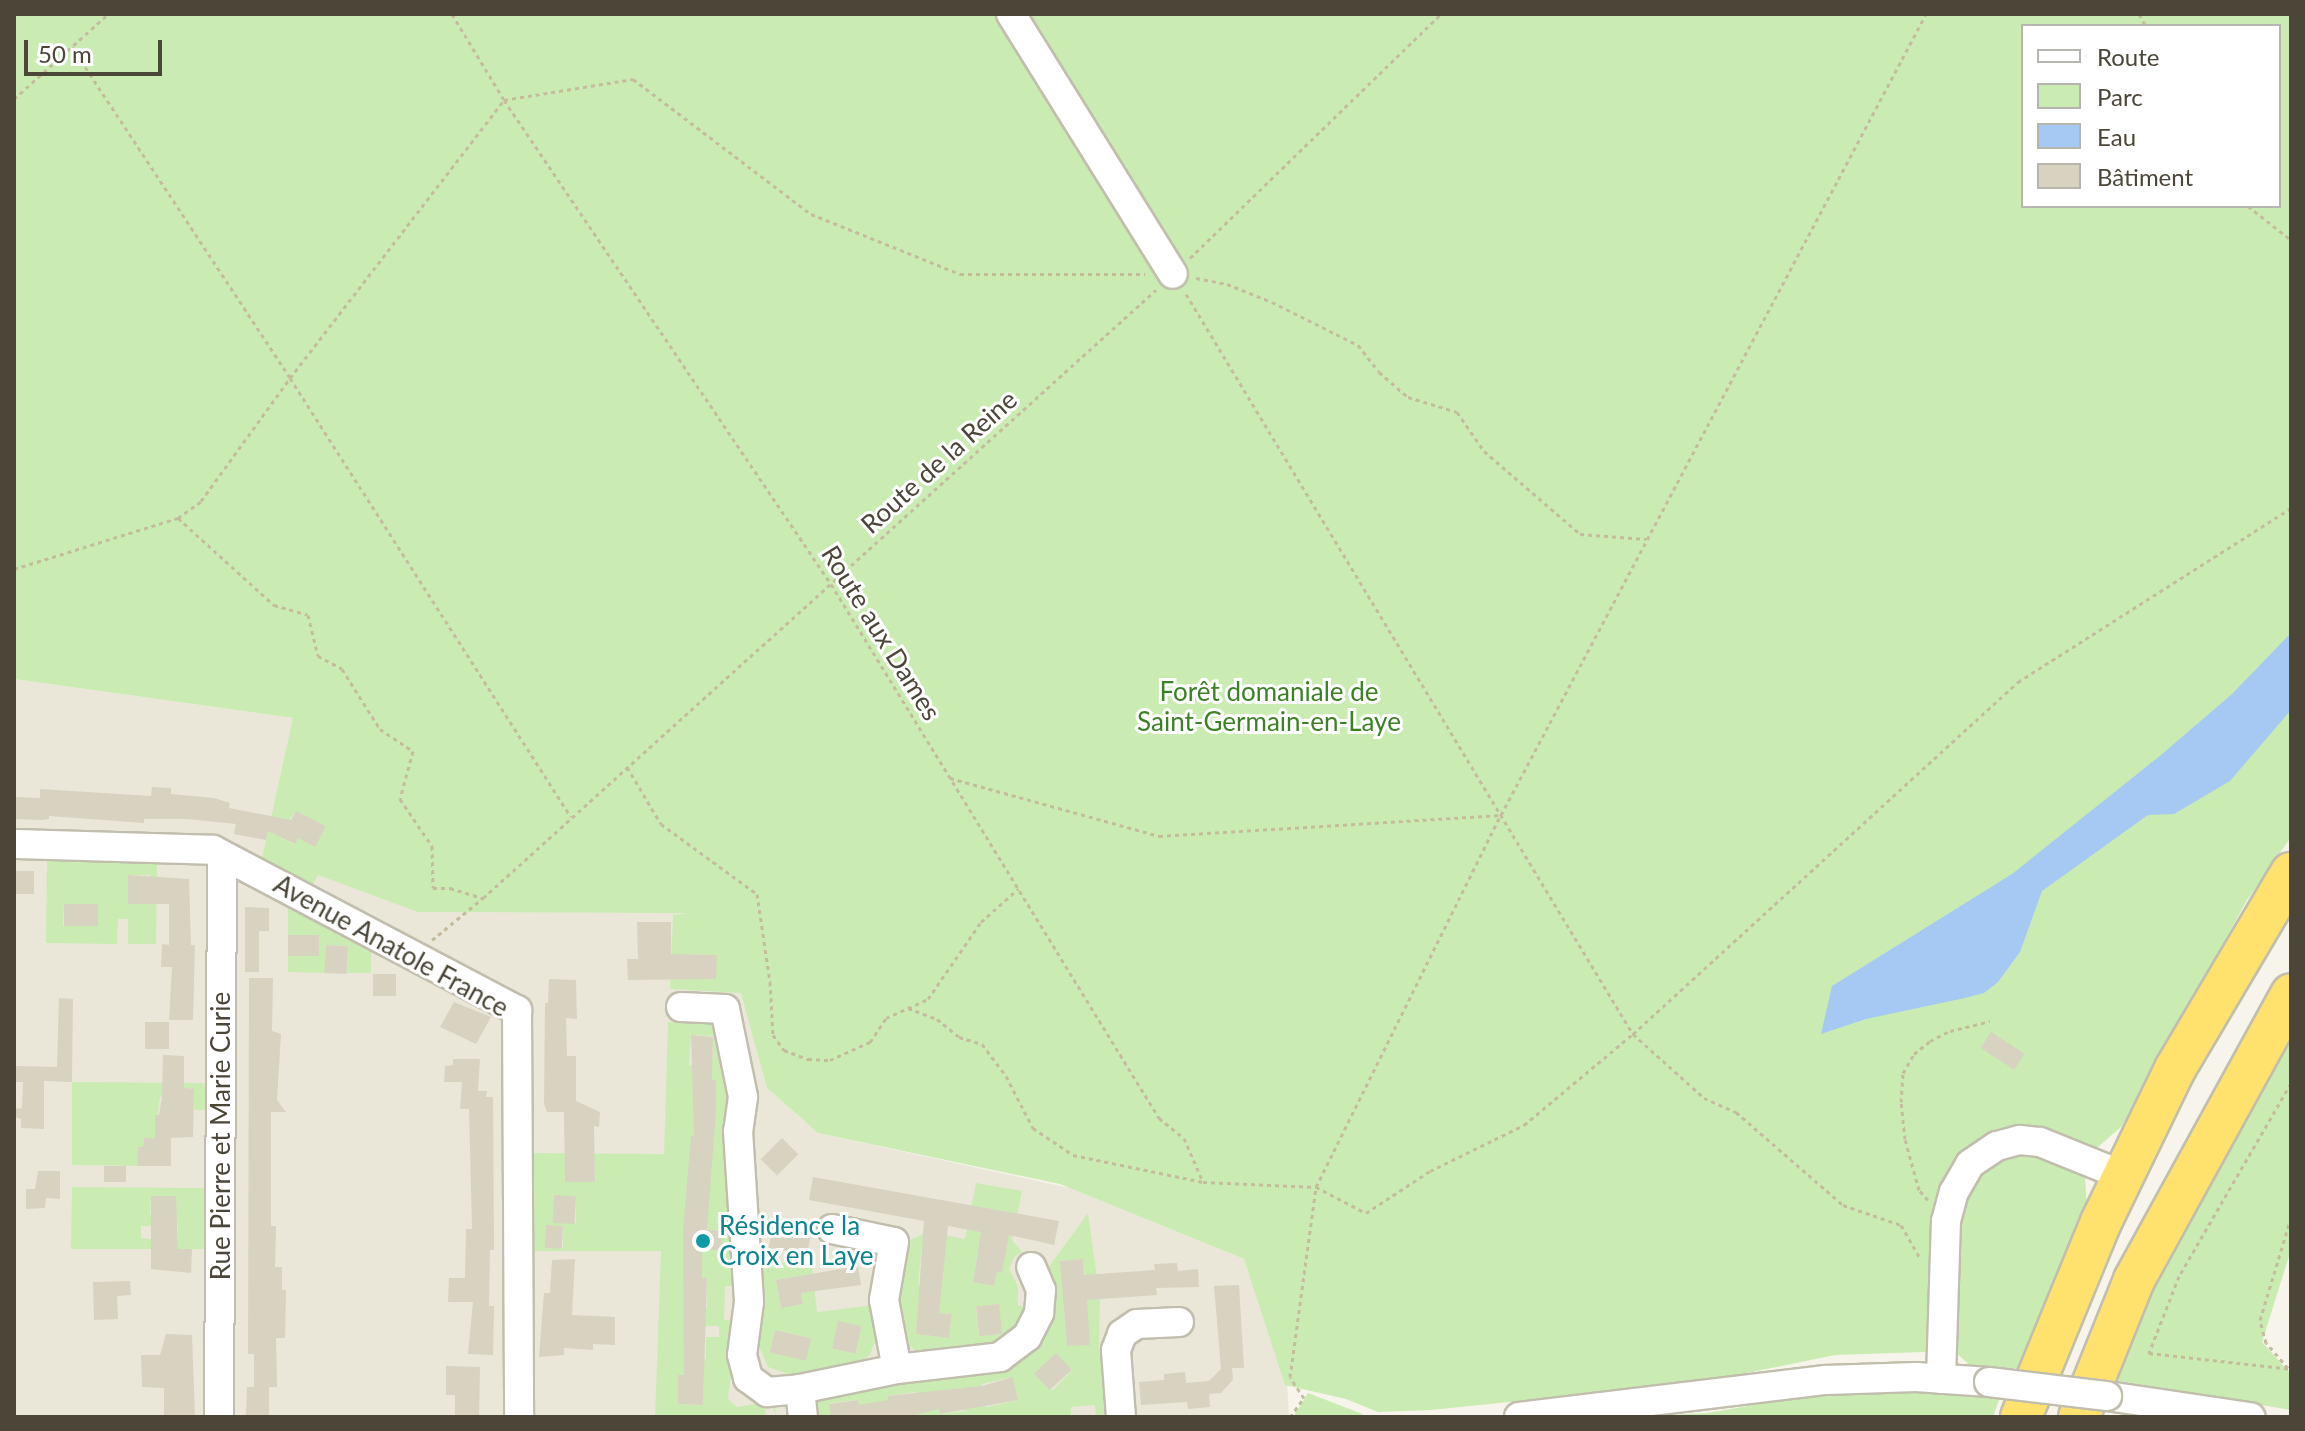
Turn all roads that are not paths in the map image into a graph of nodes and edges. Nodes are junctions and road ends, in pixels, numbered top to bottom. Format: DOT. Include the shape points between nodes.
graph roads {
  1 [pos="1011,14"];
  2 [pos="1173,274"];
  3 [pos="14,844"];
  4 [pos="222,855"];
  5 [pos="2291,873"];
  6 [pos="2291,923"];
  7 [pos="2291,994"];
  8 [pos="681,1007"];
  9 [pos="2124,1176"];
  10 [pos="832,1229"];
  11 [pos="1031,1267"];
  12 [pos="1179,1322"];
  13 [pos="897,1369"];
  14 [pos="1941,1379"];
  15 [pos="800,1389"];
  16 [pos="2093,1406"];
  17 [pos="219,1417"];
  18 [pos="519,1417"];
  19 [pos="803,1417"];
  20 [pos="1121,1417"];
  21 [pos="1519,1417"];
  22 [pos="2021,1417"];
  23 [pos="2048,1417"];
  24 [pos="2250,1417"];
  1 -- 2 [label="street"];
  3 -- 4 [label="street, Avenue Anatole France" via="213,850"];
  4 -- 17 [label="street, Rue Pierre et Marie Curie"];
  4 -- 18 [label="street, Avenue Anatole France" via="517,1010"];
  5 -- 9 [label="highway" via="2175,1069"];
  6 -- 23 [label="highway" via="2199,1080 2125,1232"];
  7 -- 16 [label="highway" via="2134,1280"];
  8 -- 15 [label="street" via="725,1009 743,1097 738,1131 749,1302 742,1355 748,1378 767,1392"];
  9 -- 14 [label="street" via="2040,1142 2020,1140 1997,1146 1970,1164 1946,1221"];
  9 -- 22 [label="highway"];
  10 -- 13 [label="street" via="894,1242 884,1300"];
  11 -- 13 [label="street" via="1041,1290 1039,1313 1027,1337 1000,1357"];
  12 -- 20 [label="street" via="1137,1324 1122,1334 1116,1350"];
  13 -- 15 [label="street"];
  14 -- 16 [label="street, bridge" via="1989,1382"];
  14 -- 21 [label="street" via="1826,1380"];
  15 -- 19 [label="street"];
  16 -- 24 [label="street"];
}
